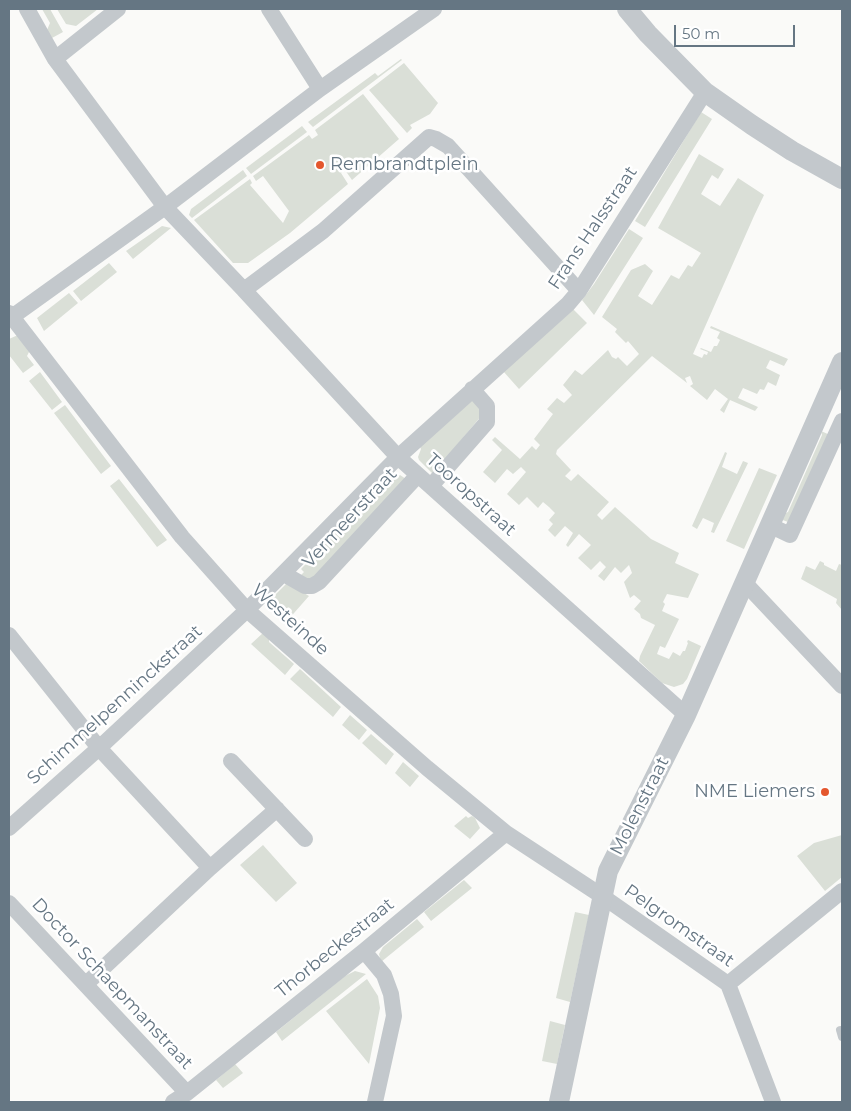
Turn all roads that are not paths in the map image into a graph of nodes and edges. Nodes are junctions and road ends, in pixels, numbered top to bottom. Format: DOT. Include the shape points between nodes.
graph roads {
  1 [pos="28,9"];
  2 [pos="118,9"];
  3 [pos="269,9"];
  4 [pos="434,9"];
  5 [pos="628,9"];
  6 [pos="55,59"];
  7 [pos="320,89"];
  8 [pos="705,92"];
  9 [pos="842,179"];
  10 [pos="166,207"];
  11 [pos="244,290"];
  12 [pos="579,291"];
  13 [pos="10,316"];
  14 [pos="842,362"];
  15 [pos="472,389"];
  16 [pos="842,421"];
  17 [pos="398,457"];
  18 [pos="424,480"];
  19 [pos="769,525"];
  20 [pos="284,574"];
  21 [pos="744,582"];
  22 [pos="247,610"];
  23 [pos="9,635"];
  24 [pos="842,686"];
  25 [pos="686,715"];
  26 [pos="99,748"];
  27 [pos="231,761"];
  28 [pos="277,809"];
  29 [pos="9,828"];
  30 [pos="506,833"];
  31 [pos="305,839"];
  32 [pos="210,868"];
  33 [pos="842,891"];
  34 [pos="602,896"];
  35 [pos="9,903"];
  36 [pos="364,951"];
  37 [pos="86,984"];
  38 [pos="728,984"];
  39 [pos="186,1098"];
  40 [pos="173,1102"];
  41 [pos="375,1102"];
  42 [pos="559,1102"];
  43 [pos="773,1102"];
  1 -- 6 [label="street"];
  2 -- 6 [label="street"];
  3 -- 7 [label="street"];
  4 -- 7 [label="street"];
  5 -- 8 [label="street"];
  6 -- 10 [label="street"];
  7 -- 10 [label="street"];
  8 -- 9 [label="street" via="792,151"];
  8 -- 12 [label="street, Frans Halsstraat"];
  10 -- 11 [label="street"];
  10 -- 13 [label="street"];
  11 -- 12 [label="street" via="323,231 429,138 448,146"];
  11 -- 17 [label="street, Tooropstraat"];
  12 -- 15 [label="street, Frans Halsstraat"];
  13 -- 22 [label="street, Westeinde" via="182,537"];
  14 -- 19 [label="street, Molenstraat"];
  15 -- 17 [label="street, Frans Halsstraat"];
  15 -- 18 [label="street" via="487,406 487,422"];
  16 -- 19 [label="street" via="790,535"];
  17 -- 18 [label="street, Tooropstraat"];
  17 -- 20 [label="street, Vermeerstraat"];
  18 -- 20 [label="street, Vermeerstraat" via="319,582 304,586"];
  18 -- 25 [label="street, Tooropstraat"];
  19 -- 21 [label="street, Molenstraat"];
  20 -- 22 [label="street, Vermeerstraat"];
  21 -- 24 [label="street"];
  21 -- 25 [label="street, Molenstraat"];
  22 -- 26 [label="street, Schimmelpenninckstraat"];
  22 -- 30 [label="street, Westeinde"];
  23 -- 26 [label="street"];
  25 -- 34 [label="street, Molenstraat" via="611,863"];
  26 -- 29 [label="street, Schimmelpenninckstraat"];
  26 -- 32 [label="street"];
  27 -- 28 [label="street"];
  28 -- 31 [label="street"];
  28 -- 32 [label="street"];
  30 -- 34 [label="street, Westeinde"];
  30 -- 36 [label="street, Thorbeckestraat"];
  32 -- 37 [label="street"];
  33 -- 38 [label="street"];
  34 -- 38 [label="street, Pelgromstraat"];
  34 -- 42 [label="street, Molenstraat"];
  35 -- 37 [label="street, Doctor Schaepmanstraat"];
  36 -- 39 [label="street, Thorbeckestraat"];
  36 -- 41 [label="street" via="384,975 394,1016"];
  37 -- 39 [label="street, Doctor Schaepmanstraat"];
  38 -- 43 [label="street, Pelgromstraat"];
  39 -- 40 [label="street, Thorbeckestraat"];
}
